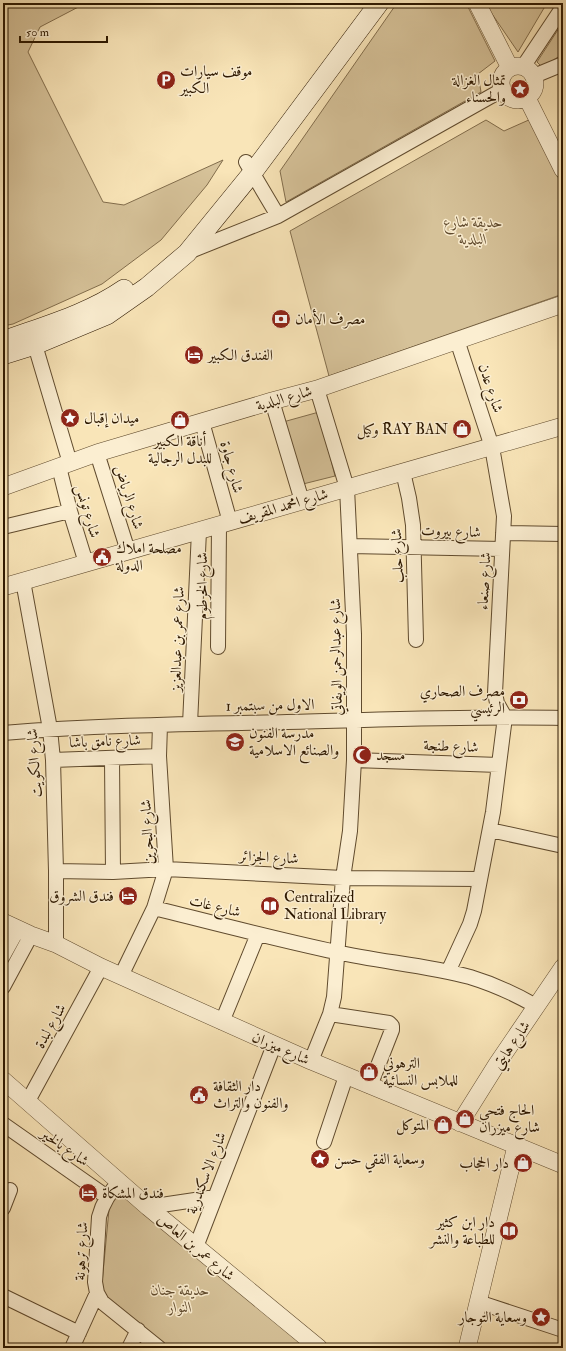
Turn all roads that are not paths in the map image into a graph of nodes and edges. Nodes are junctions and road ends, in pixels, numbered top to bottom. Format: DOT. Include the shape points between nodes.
graph roads {
  1 [pos="365,3"];
  2 [pos="379,3"];
  3 [pos="476,3"];
  4 [pos="563,7"];
  5 [pos="561,66"];
  6 [pos="522,70"];
  7 [pos="502,90"];
  8 [pos="527,98"];
  9 [pos="249,167"];
  10 [pos="563,170"];
  11 [pos="278,216"];
  12 [pos="187,253"];
  13 [pos="563,304"];
  14 [pos="3,340"];
  15 [pos="457,340"];
  16 [pos="35,345"];
  17 [pos="3,355"];
  18 [pos="317,389"];
  19 [pos="272,401"];
  20 [pos="202,422"];
  21 [pos="563,426"];
  22 [pos="492,446"];
  23 [pos="97,453"];
  24 [pos="64,465"];
  25 [pos="403,472"];
  26 [pos="3,487"];
  27 [pos="347,488"];
  28 [pos="302,501"];
  29 [pos="70,511"];
  30 [pos="224,523"];
  31 [pos="3,527"];
  32 [pos="199,531"];
  33 [pos="503,533"];
  34 [pos="563,534"];
  35 [pos="350,546"];
  36 [pos="414,547"];
  37 [pos="502,549"];
  38 [pos="128,551"];
  39 [pos="86,563"];
  40 [pos="23,581"];
  41 [pos="3,587"];
  42 [pos="416,640"];
  43 [pos="218,647"];
  44 [pos="505,717"];
  45 [pos="563,718"];
  46 [pos="354,720"];
  47 [pos="190,724"];
  48 [pos="160,725"];
  49 [pos="50,729"];
  50 [pos="3,733"];
  51 [pos="159,756"];
  52 [pos="112,758"];
  53 [pos="52,760"];
  54 [pos="354,760"];
  55 [pos="499,765"];
  56 [pos="490,830"];
  57 [pos="563,846"];
  58 [pos="166,869"];
  59 [pos="56,871"];
  60 [pos="113,872"];
  61 [pos="343,878"];
  62 [pos="479,879"];
  63 [pos="154,908"];
  64 [pos="18,929"];
  65 [pos="258,934"];
  66 [pos="56,944"];
  67 [pos="337,952"];
  68 [pos="3,956"];
  69 [pos="101,967"];
  70 [pos="563,967"];
  71 [pos="448,972"];
  72 [pos="121,976"];
  73 [pos="3,987"];
  74 [pos="536,1006"];
  75 [pos="330,1014"];
  76 [pos="222,1022"];
  77 [pos="274,1045"];
  78 [pos="311,1061"];
  79 [pos="346,1076"];
  80 [pos="3,1080"];
  81 [pos="370,1086"];
  82 [pos="28,1101"];
  83 [pos="460,1123"];
  84 [pos="3,1124"];
  85 [pos="324,1142"];
  86 [pos="516,1146"];
  87 [pos="563,1165"];
  88 [pos="120,1182"];
  89 [pos="10,1190"];
  90 [pos="107,1197"];
  91 [pos="215,1197"];
  92 [pos="148,1207"];
  93 [pos="3,1208"];
  94 [pos="196,1247"];
  95 [pos="97,1293"];
  96 [pos="3,1296"];
  97 [pos="478,1302"];
  98 [pos="138,1330"];
  99 [pos="563,1330"];
  100 [pos="79,1333"];
  101 [pos="72,1348"];
  102 [pos="129,1348"];
  103 [pos="159,1348"];
  104 [pos="319,1348"];
  105 [pos="467,1348"];
  1 -- 9 [label="main road"];
  2 -- 9 [label="main road"];
  3 -- 6 [label="street"];
  4 -- 6 [label="street"];
  5 -- 6 [label="street"];
  6 -- 7 [label="street" via="503,75 500,85"];
  6 -- 8 [label="street" via="535,82 532,94"];
  7 -- 8 [label="street" via="506,96 514,100"];
  7 -- 11 [label="street"];
  8 -- 10 [label="street"];
  9 -- 11 [label="street"];
  9 -- 12 [label="main road"];
  9 -- 14 [label="main road" via="178,244 140,277 103,302 86,310"];
  11 -- 12 [label="street"];
  12 -- 16 [label="main road" via="147,287 107,315"];
  13 -- 15 [label="street, شارع البلدية"];
  15 -- 18 [label="street, شارع البلدية"];
  15 -- 22 [label="street, شارع عدن"];
  16 -- 17 [label="main road"];
  16 -- 24 [label="street, شارع تونس"];
  18 -- 19 [label="street, شارع البلدية"];
  18 -- 27 [label="street, شارع عبدالرحمن الويفاتي"];
  19 -- 20 [label="street, شارع البلدية"];
  19 -- 28 [label="street"];
  20 -- 23 [label="street, شارع البلدية"];
  20 -- 30 [label="street, شارع جاوة"];
  21 -- 22 [label="street, شارع امحمد المقريف"];
  22 -- 25 [label="street, شارع امحمد المقريف"];
  22 -- 33 [label="street, شارع صنعاء" via="504,516"];
  23 -- 24 [label="street, شارع البلدية"];
  23 -- 38 [label="street, شارع الرياض"];
  24 -- 26 [label="street, شارع البلدية"];
  24 -- 29 [label="street, شارع تونس"];
  25 -- 27 [label="street, شارع امحمد المقريف"];
  25 -- 36 [label="street, شارع حلب" via="413,525"];
  27 -- 28 [label="street, شارع امحمد المقريف"];
  27 -- 35 [label="street, شارع عبدالرحمن الويفاتي"];
  28 -- 30 [label="street, شارع امحمد المقريف"];
  29 -- 31 [label="street"];
  29 -- 39 [label="street, شارع تونس"];
  30 -- 32 [label="street, شارع امحمد المقريف"];
  30 -- 43 [label="street, شارع الخرطوم"];
  32 -- 38 [label="street, شارع امحمد المقريف"];
  32 -- 47 [label="street, شارع عمر بن عبدالعزيز"];
  33 -- 34 [label="street, شارع بيروت"];
  33 -- 37 [label="street, شارع صنعاء"];
  35 -- 36 [label="street, شارع بيروت"];
  35 -- 46 [label="street, شارع عبدالرحمن الويفاتي"];
  36 -- 37 [label="street, شارع بيروت"];
  36 -- 42 [label="street, شارع حلب"];
  37 -- 44 [label="street, شارع صنعاء" via="495,693"];
  38 -- 39 [label="street, شارع امحمد المقريف"];
  39 -- 40 [label="street, شارع امحمد المقريف"];
  40 -- 41 [label="street, شارع امحمد المقريف"];
  40 -- 49 [label="street, شارع الكويت"];
  44 -- 45 [label="street, الاول من سبتمبر 1"];
  44 -- 46 [label="street, الاول من سبتمبر 1"];
  44 -- 55 [label="street"];
  46 -- 47 [label="street, الاول من سبتمبر 1"];
  46 -- 54 [label="street, شارع عبدالرحمن الويفاتي"];
  47 -- 48 [label="street, الاول من سبتمبر 1"];
  48 -- 49 [label="street, الاول من سبتمبر 1"];
  48 -- 51 [label="street, شارع البحرين"];
  49 -- 50 [label="street, الاول من سبتمبر 1"];
  49 -- 53 [label="street, شارع الكويت"];
  51 -- 52 [label="street, شارع نامق باشا"];
  51 -- 58 [label="street, شارع البحرين"];
  52 -- 53 [label="street, شارع نامق باشا"];
  52 -- 60 [label="street"];
  53 -- 59 [label="street, شارع الكويت"];
  54 -- 55 [label="street, شارع طنجة"];
  54 -- 61 [label="street, شارع عبدالرحمن الويفاتي" via="350,830"];
  55 -- 56 [label="street"];
  56 -- 57 [label="street"];
  56 -- 62 [label="street"];
  58 -- 60 [label="street, شارع الجزائر"];
  58 -- 61 [label="street, شارع الجزائر"];
  58 -- 63 [label="street, شارع البحرين"];
  59 -- 60 [label="street, شارع الجزائر"];
  59 -- 66 [label="street, شارع الكويت"];
  61 -- 62 [label="street, شارع الجزائر"];
  61 -- 67 [label="street, شارع عبدالرحمن الويفاتي"];
  62 -- 71 [label="street" via="470,924"];
  63 -- 65 [label="street, شارع غات"];
  63 -- 72 [label="street, شارع البحرين"];
  64 -- 66 [label="street, شارع ميزران"];
  64 -- 68 [label="street"];
  64 -- 73 [label="street"];
  65 -- 67 [label="street, شارع غات"];
  65 -- 76 [label="street"];
  66 -- 69 [label="street, شارع ميزران"];
  67 -- 71 [label="street, شارع غات"];
  67 -- 75 [label="street, شارع عبدالرحمن الويفاتي" via="334,997"];
  69 -- 72 [label="street, شارع ميزران"];
  69 -- 82 [label="street, شارع لبدة"];
  70 -- 74 [label="street, شارع هايتي"];
  71 -- 74 [label="street, شارع غات" via="498,987"];
  72 -- 76 [label="street, شارع ميزران"];
  74 -- 83 [label="street, شارع هايتي"];
  75 -- 78 [label="street, شارع عبدالرحمن الويفاتي"];
  75 -- 81 [label="street" via="388,1023 392,1026"];
  76 -- 77 [label="street, شارع ميزران"];
  77 -- 78 [label="street, شارع ميزران"];
  77 -- 91 [label="street, شارع الاسكندرية"];
  78 -- 79 [label="street, شارع ميزران"];
  79 -- 81 [label="street, شارع ميزران"];
  79 -- 85 [label="street"];
  80 -- 82 [label="street, شارع عمر بن العاص"];
  81 -- 83 [label="street, شارع ميزران"];
  82 -- 88 [label="street, شارع عمر بن العاص"];
  83 -- 86 [label="street, شارع ميزران"];
  84 -- 90 [label="street, شارع بالخير"];
  86 -- 87 [label="street, شارع ميزران"];
  86 -- 97 [label="street"];
  88 -- 90 [label="street, شارع ترهونة"];
  88 -- 92 [label="street, شارع عمر بن العاص"];
  89 -- 93 [label="street"];
  90 -- 95 [label="street, شارع ترهونة" via="99,1217 95,1282"];
  91 -- 92 [label="street"];
  91 -- 94 [label="street, شارع الاسكندرية"];
  92 -- 94 [label="street, شارع عمر بن العاص"];
  94 -- 104 [label="street, شارع عمر بن العاص"];
  95 -- 98 [label="street, شارع ترهونة" via="102,1302"];
  95 -- 100 [label="street"];
  96 -- 100 [label="street"];
  97 -- 99 [label="street"];
  97 -- 105 [label="street"];
  98 -- 102 [label="street"];
  98 -- 103 [label="street, شارع ترهونة"];
  100 -- 101 [label="street"];
}
